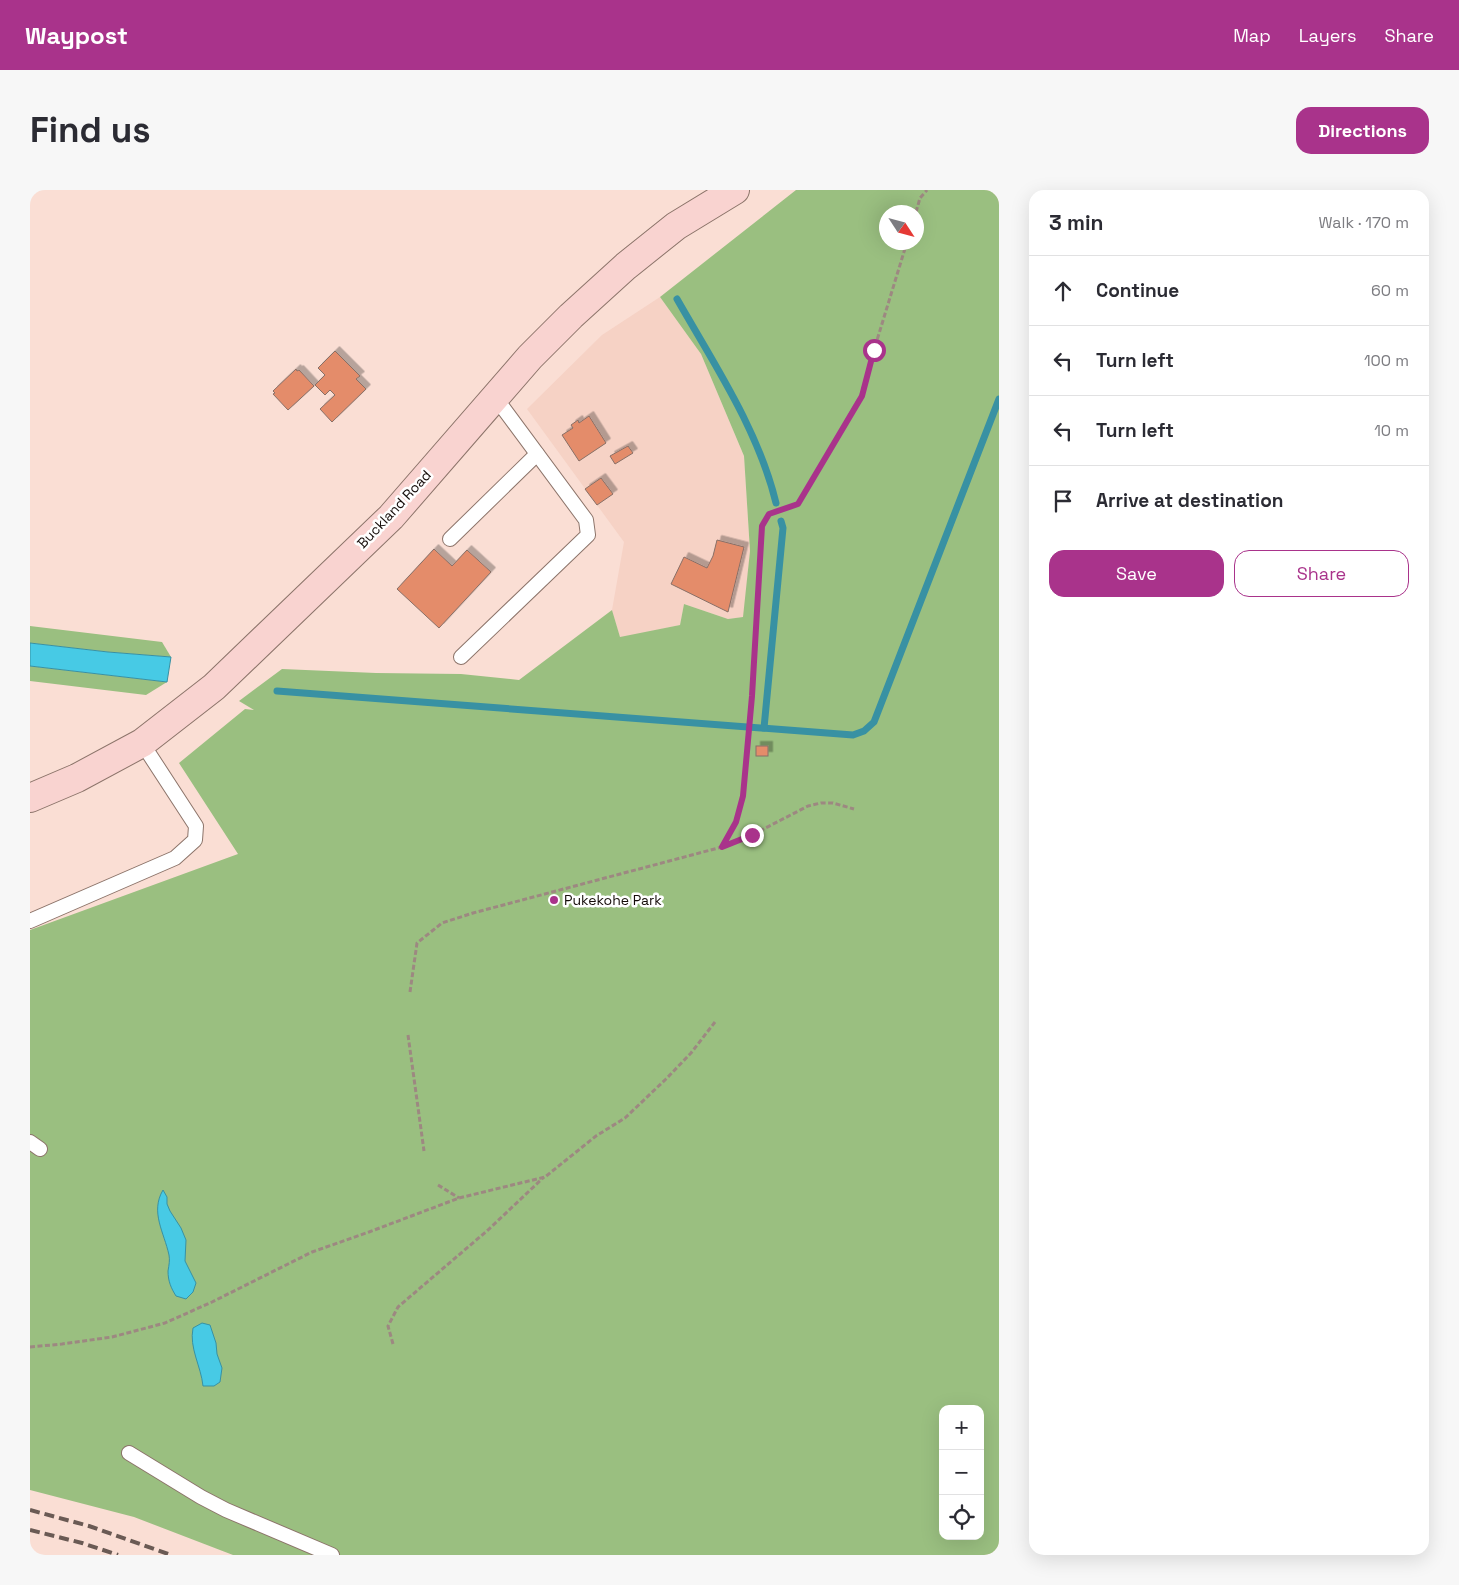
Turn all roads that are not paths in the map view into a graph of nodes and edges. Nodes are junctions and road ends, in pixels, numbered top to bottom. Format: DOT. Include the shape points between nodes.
graph roads {
  1 [pos="735,190"];
  2 [pos="495,397"];
  3 [pos="537,454"];
  4 [pos="450,538"];
  5 [pos="461,657"];
  6 [pos="142,743"];
  7 [pos="30,798"];
  8 [pos="30,921"];
  9 [pos="129,1453"];
  10 [pos="332,1555"];
  1 -- 2 [label="main road, Buckland Road" via="676,226 626,266 571,316"];
  2 -- 3 [label="lane"];
  2 -- 6 [label="main road, Buckland Road" via="390,517 214,687"];
  3 -- 4 [label="lane"];
  3 -- 5 [label="lane" via="586,520 588,535"];
  6 -- 7 [label="main road, Buckland Road" via="77,778"];
  6 -- 8 [label="lane" via="196,826 195,840 174,858"];
  9 -- 10 [label="lane" via="209,1501"];
}
